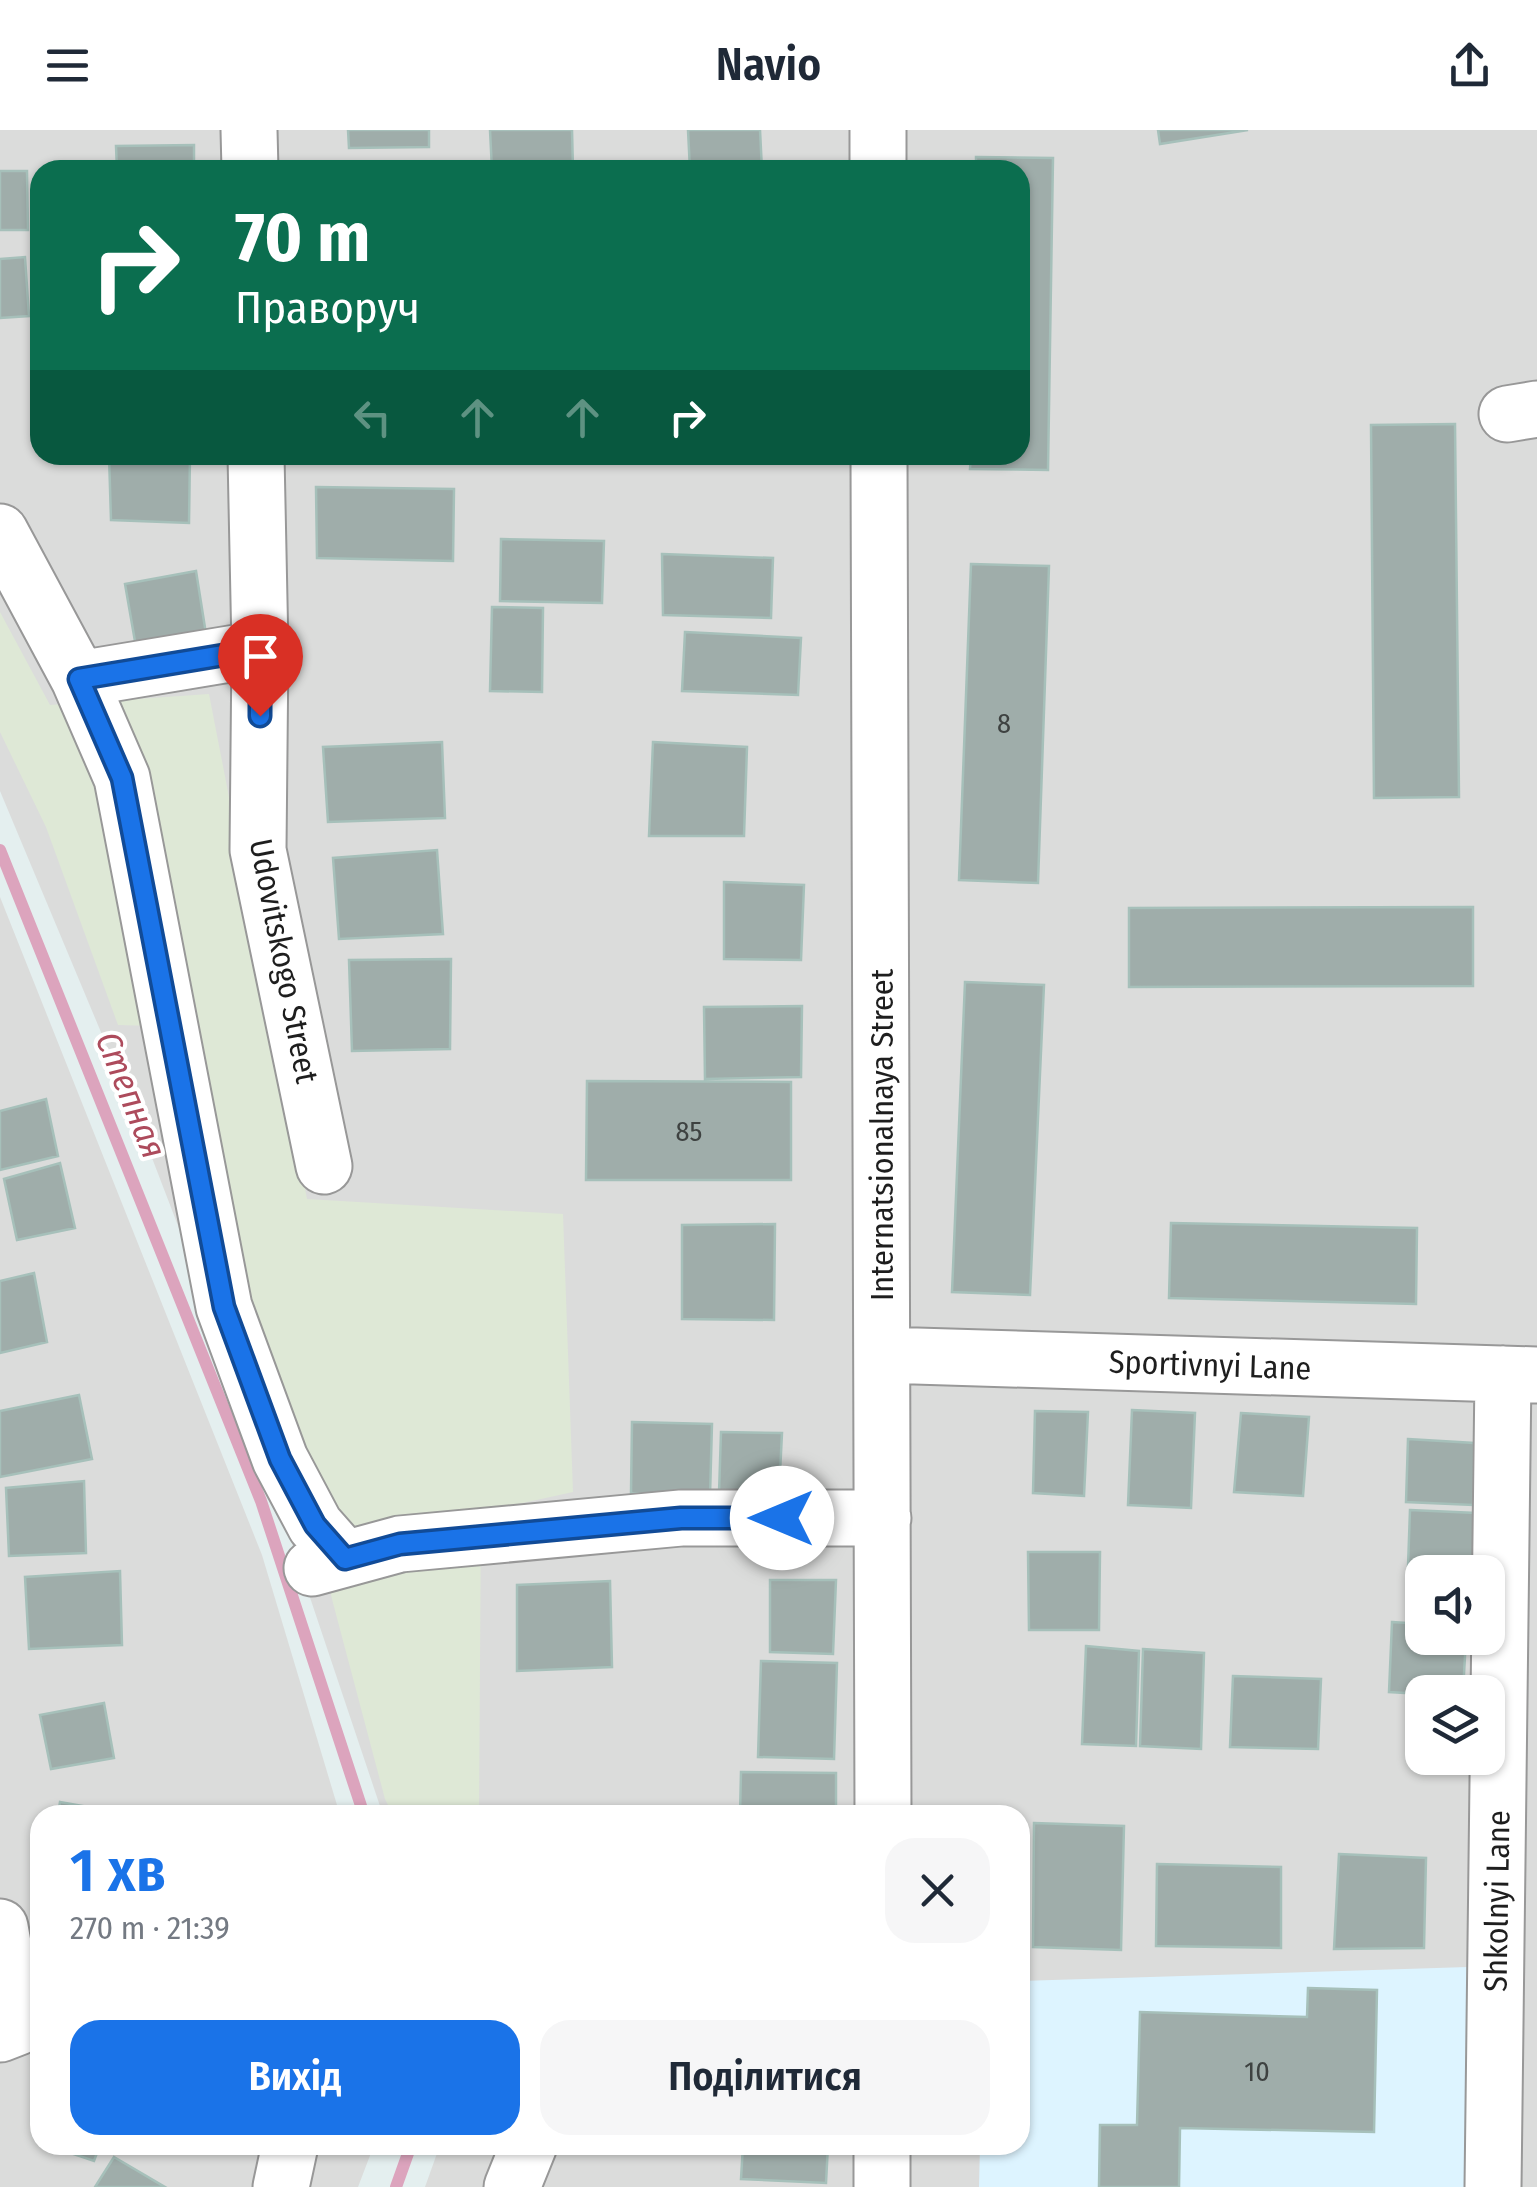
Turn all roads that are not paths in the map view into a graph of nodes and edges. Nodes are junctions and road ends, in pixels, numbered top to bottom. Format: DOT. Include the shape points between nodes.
graph roads {
  1 [pos="249,130"];
  2 [pos="878,130"];
  3 [pos="250,160"];
  4 [pos="878,160"];
  5 [pos="256,465"];
  6 [pos="879,465"];
  7 [pos="0,532"];
  8 [pos="260,649"];
  9 [pos="79,679"];
  10 [pos="324,1166"];
  11 [pos="883,1355"];
  12 [pos="1520,1374"];
  13 [pos="883,1518"];
  14 [pos="883,1805"];
  15 [pos="0,1927"];
  16 [pos="14,2029"];
  17 [pos="288,2155"];
  18 [pos="525,2155"];
  19 [pos="882,2155"];
  20 [pos="282,2187"];
  21 [pos="512,2187"];
  22 [pos="882,2187"];
  23 [pos="1493,2187"];
  1 -- 3 [label="street"];
  2 -- 4 [label="street"];
  5 -- 8 [label="street, Udovitskogo Street"];
  6 -- 11 [label="street, Internatsionalnaya Street"];
  7 -- 9 [label="street"];
  8 -- 9 [label="street"];
  8 -- 10 [label="street, Udovitskogo Street" via="258,850"];
  9 -- 13 [label="street" via="122,778 224,1307 280,1459 329,1563 400,1544 681,1518"];
  11 -- 12 [label="street, Sportivnyi Lane"];
  11 -- 13 [label="street, Internatsionalnaya Street"];
  12 -- 23 [label="street, Shkolnyi Lane"];
  13 -- 14 [label="street, Internatsionalnaya Street"];
  15 -- 16 [label="street"];
  17 -- 20 [label="street"];
  18 -- 21 [label="street"];
  19 -- 22 [label="street"];
}
